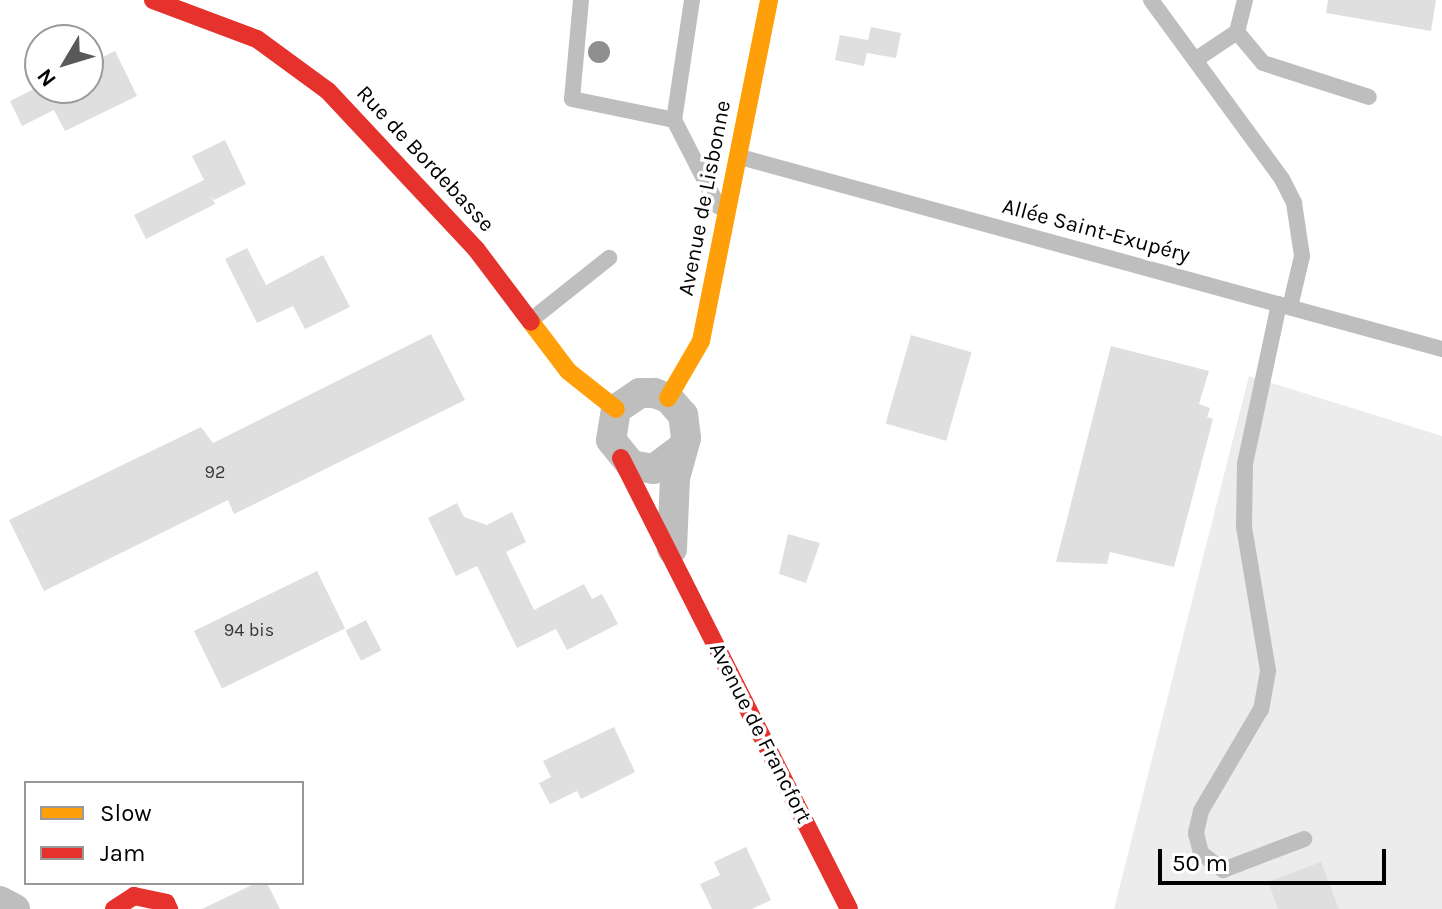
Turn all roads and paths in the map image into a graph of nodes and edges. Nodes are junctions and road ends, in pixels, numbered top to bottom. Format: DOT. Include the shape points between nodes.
graph roads {
  1 [pos="153,0"];
  2 [pos="581,0"];
  3 [pos="692,0"];
  4 [pos="769,0"];
  5 [pos="1151,0"];
  6 [pos="1245,0"];
  7 [pos="1237,32"];
  8 [pos="1195,60"];
  9 [pos="1369,97"];
  10 [pos="674,120"];
  11 [pos="739,157"];
  12 [pos="726,221"];
  13 [pos="609,258"];
  14 [pos="1285,306"];
  15 [pos="531,320"];
  16 [pos="1442,349"];
  17 [pos="668,398"];
  18 [pos="616,409"];
  19 [pos="682,448"];
  20 [pos="621,458"];
  21 [pos="672,556"];
  22 [pos="1304,839"];
  23 [pos="0,901"];
  24 [pos="15,909"];
  25 [pos="114,909"];
  26 [pos="169,909"];
  27 [pos="849,909"];
  1 -- 15 [label="street, Rue de Bordebasse" via="257,39 328,91 476,249"];
  2 -- 10 [label="lane" via="572,99"];
  3 -- 10 [label="lane"];
  4 -- 11 [label="street, Avenue de Lisbonne"];
  5 -- 8 [label="lane"];
  6 -- 7 [label="lane"];
  7 -- 8 [label="lane"];
  7 -- 9 [label="lane" via="1263,63"];
  8 -- 14 [label="lane" via="1294,203 1302,256"];
  10 -- 12 [label="lane"];
  11 -- 12 [label="street, Avenue de Lisbonne"];
  11 -- 14 [label="lane, Allée Saint-Exupéry"];
  12 -- 17 [label="street, Avenue de Lisbonne" via="701,341"];
  13 -- 15 [label="lane"];
  14 -- 16 [label="lane, Allée Saint-Exupéry"];
  14 -- 22 [label="lane" via="1259,380 1245,464 1244,527 1268,671 1261,709 1201,811 1196,833 1201,853 1223,870"];
  15 -- 18 [label="street, Rue de Bordebasse" via="568,371"];
  17 -- 18 [label="street" via="640,393"];
  17 -- 19 [label="street" via="683,415"];
  18 -- 20 [label="street" via="610,429"];
  19 -- 20 [label="street" via="654,469"];
  19 -- 21 [label="street, Avenue de Francfort" via="670,516"];
  20 -- 21 [label="street, Avenue de Francfort"];
  21 -- 27 [label="street, Avenue de Francfort"];
  23 -- 24 [label="street"];
  25 -- 26 [label="street" via="134,896 166,903"];
}
